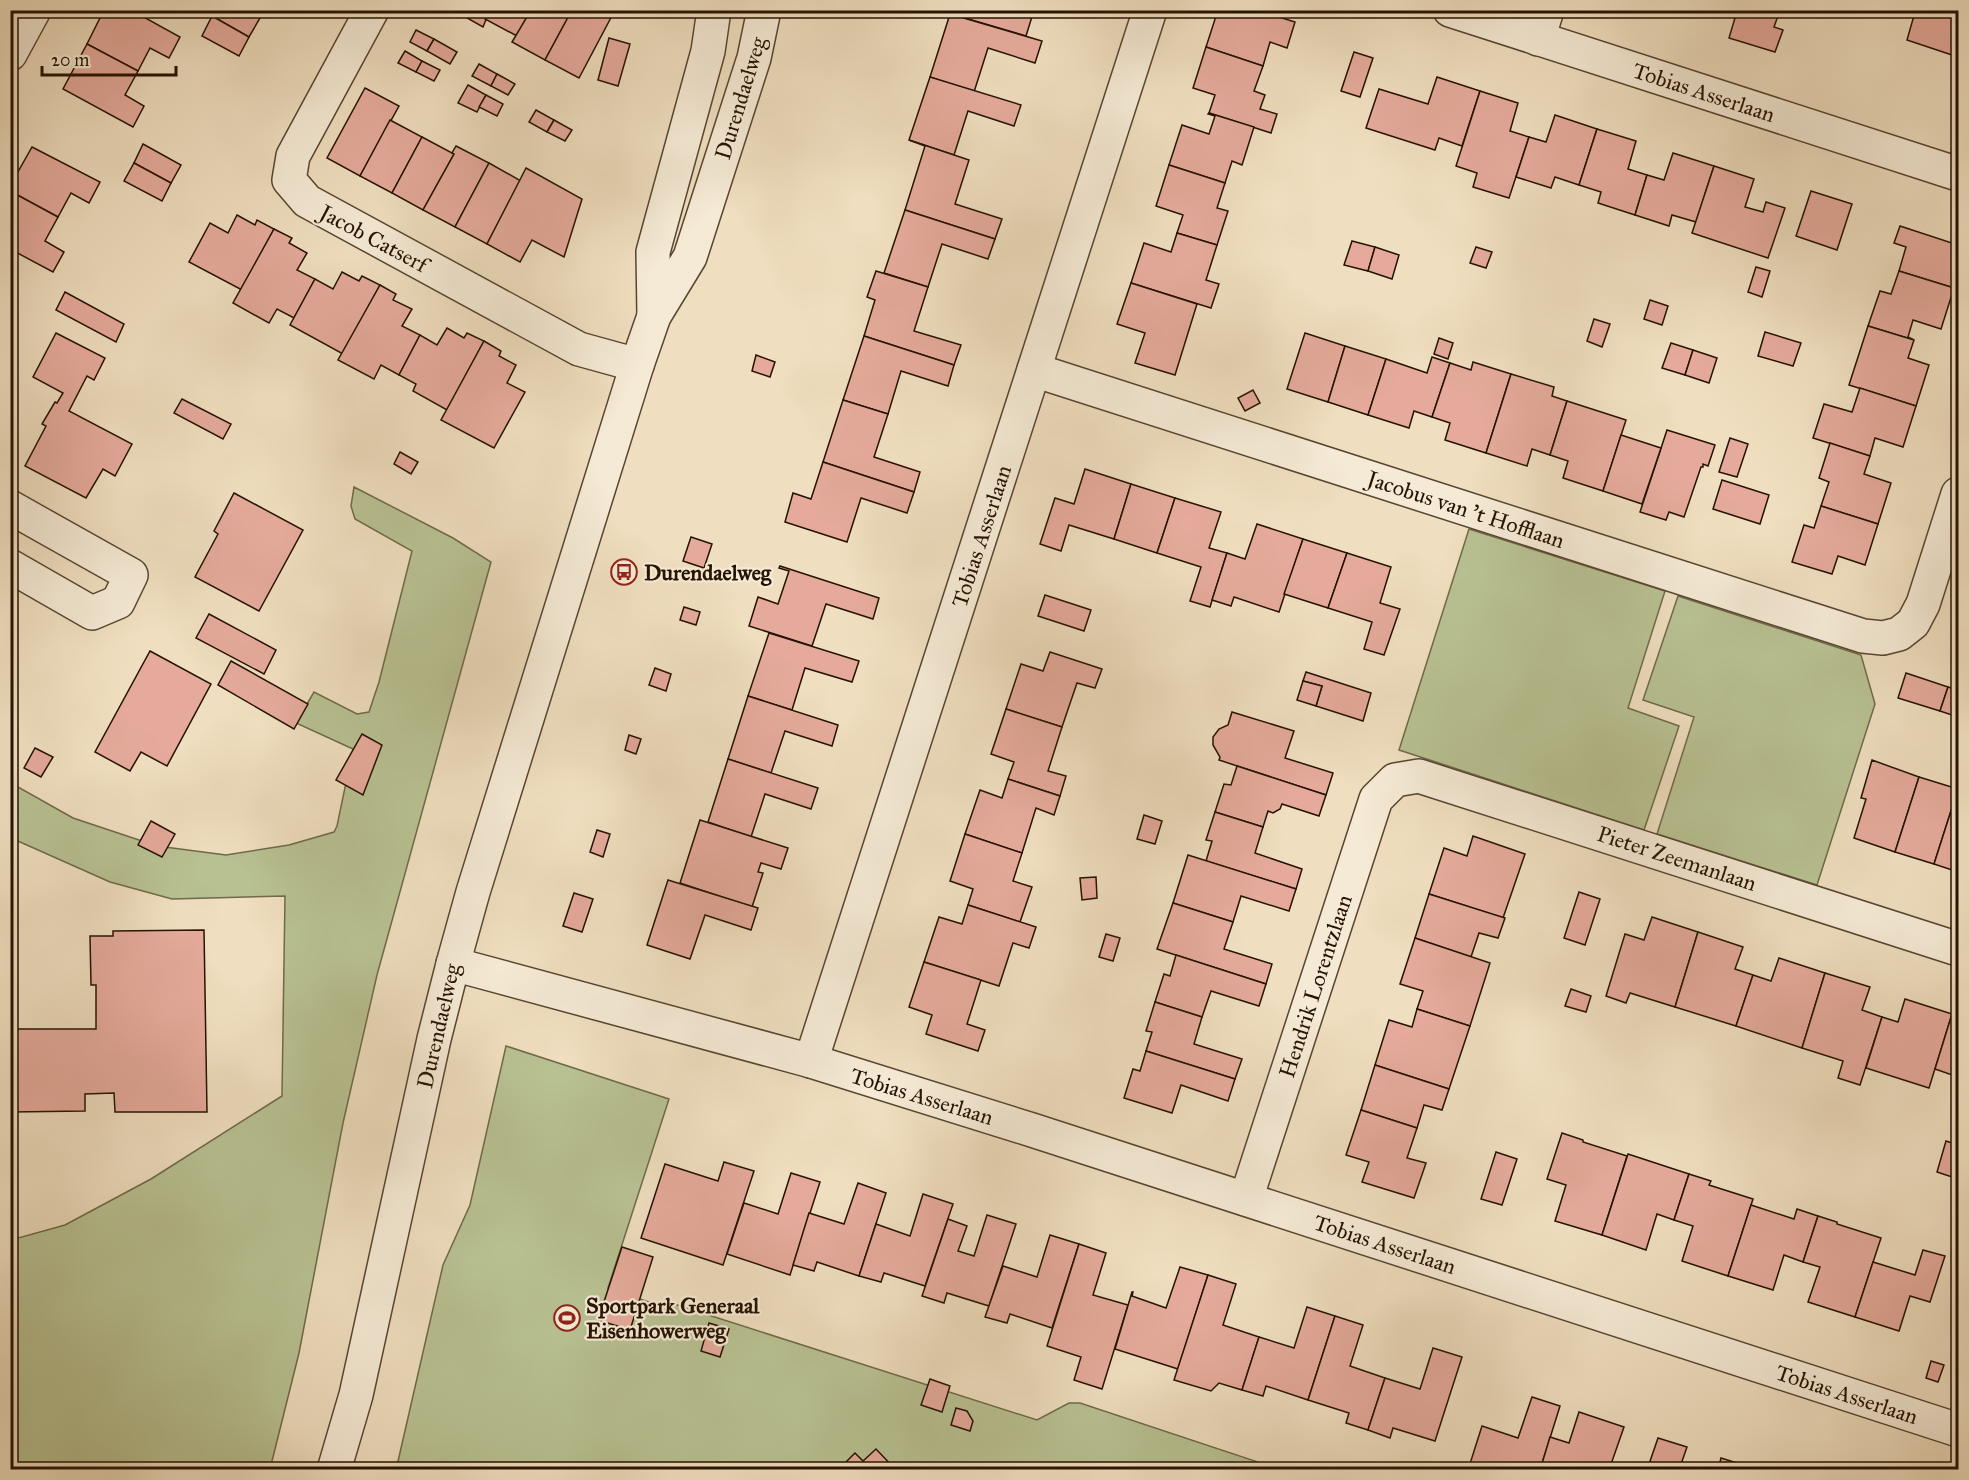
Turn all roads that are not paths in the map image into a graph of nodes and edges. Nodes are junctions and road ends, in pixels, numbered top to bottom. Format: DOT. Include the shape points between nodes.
graph roads {
  1 [pos="33,10"];
  2 [pos="372,10"];
  3 [pos="714,10"];
  4 [pos="764,10"];
  5 [pos="1150,10"];
  6 [pos="1450,10"];
  7 [pos="1542,25"];
  8 [pos="10,54"];
  9 [pos="1959,174"];
  10 [pos="654,315"];
  11 [pos="637,365"];
  12 [pos="1034,370"];
  13 [pos="1959,494"];
  14 [pos="10,507"];
  15 [pos="10,566"];
  16 [pos="1395,780"];
  17 [pos="1959,949"];
  18 [pos="453,964"];
  19 [pos="811,1061"];
  20 [pos="1246,1199"];
  21 [pos="1959,1430"];
  22 [pos="334,1470"];
  1 -- 8 [label="street"];
  2 -- 11 [label="street, Jacob Catserf" via="293,156 290,180 307,201 579,349"];
  3 -- 10 [label="street, Durendaelweg" via="708,51 653,252"];
  4 -- 10 [label="street, Durendaelweg" via="754,58 690,257"];
  5 -- 12 [label="street, Tobias Asserlaan"];
  6 -- 7 [label="street, Tobias Asserlaan"];
  7 -- 9 [label="street, Tobias Asserlaan"];
  10 -- 11 [label="street, Durendaelweg"];
  11 -- 18 [label="street, Durendaelweg"];
  12 -- 13 [label="street, Jacobus van 't Hofflaan" via="1863,636 1883,638 1899,634 1913,623 1923,604"];
  12 -- 19 [label="street, Tobias Asserlaan"];
  14 -- 15 [label="street" via="131,575 118,602 92,613"];
  16 -- 17 [label="street, Pieter Zeemanlaan" via="1419,776"];
  16 -- 20 [label="street, Hendrik Lorentzlaan" via="1376,799"];
  18 -- 19 [label="street, Tobias Asserlaan"];
  18 -- 22 [label="street, Durendaelweg" via="356,1395"];
  19 -- 20 [label="street, Tobias Asserlaan"];
  20 -- 21 [label="street, Tobias Asserlaan"];
}
